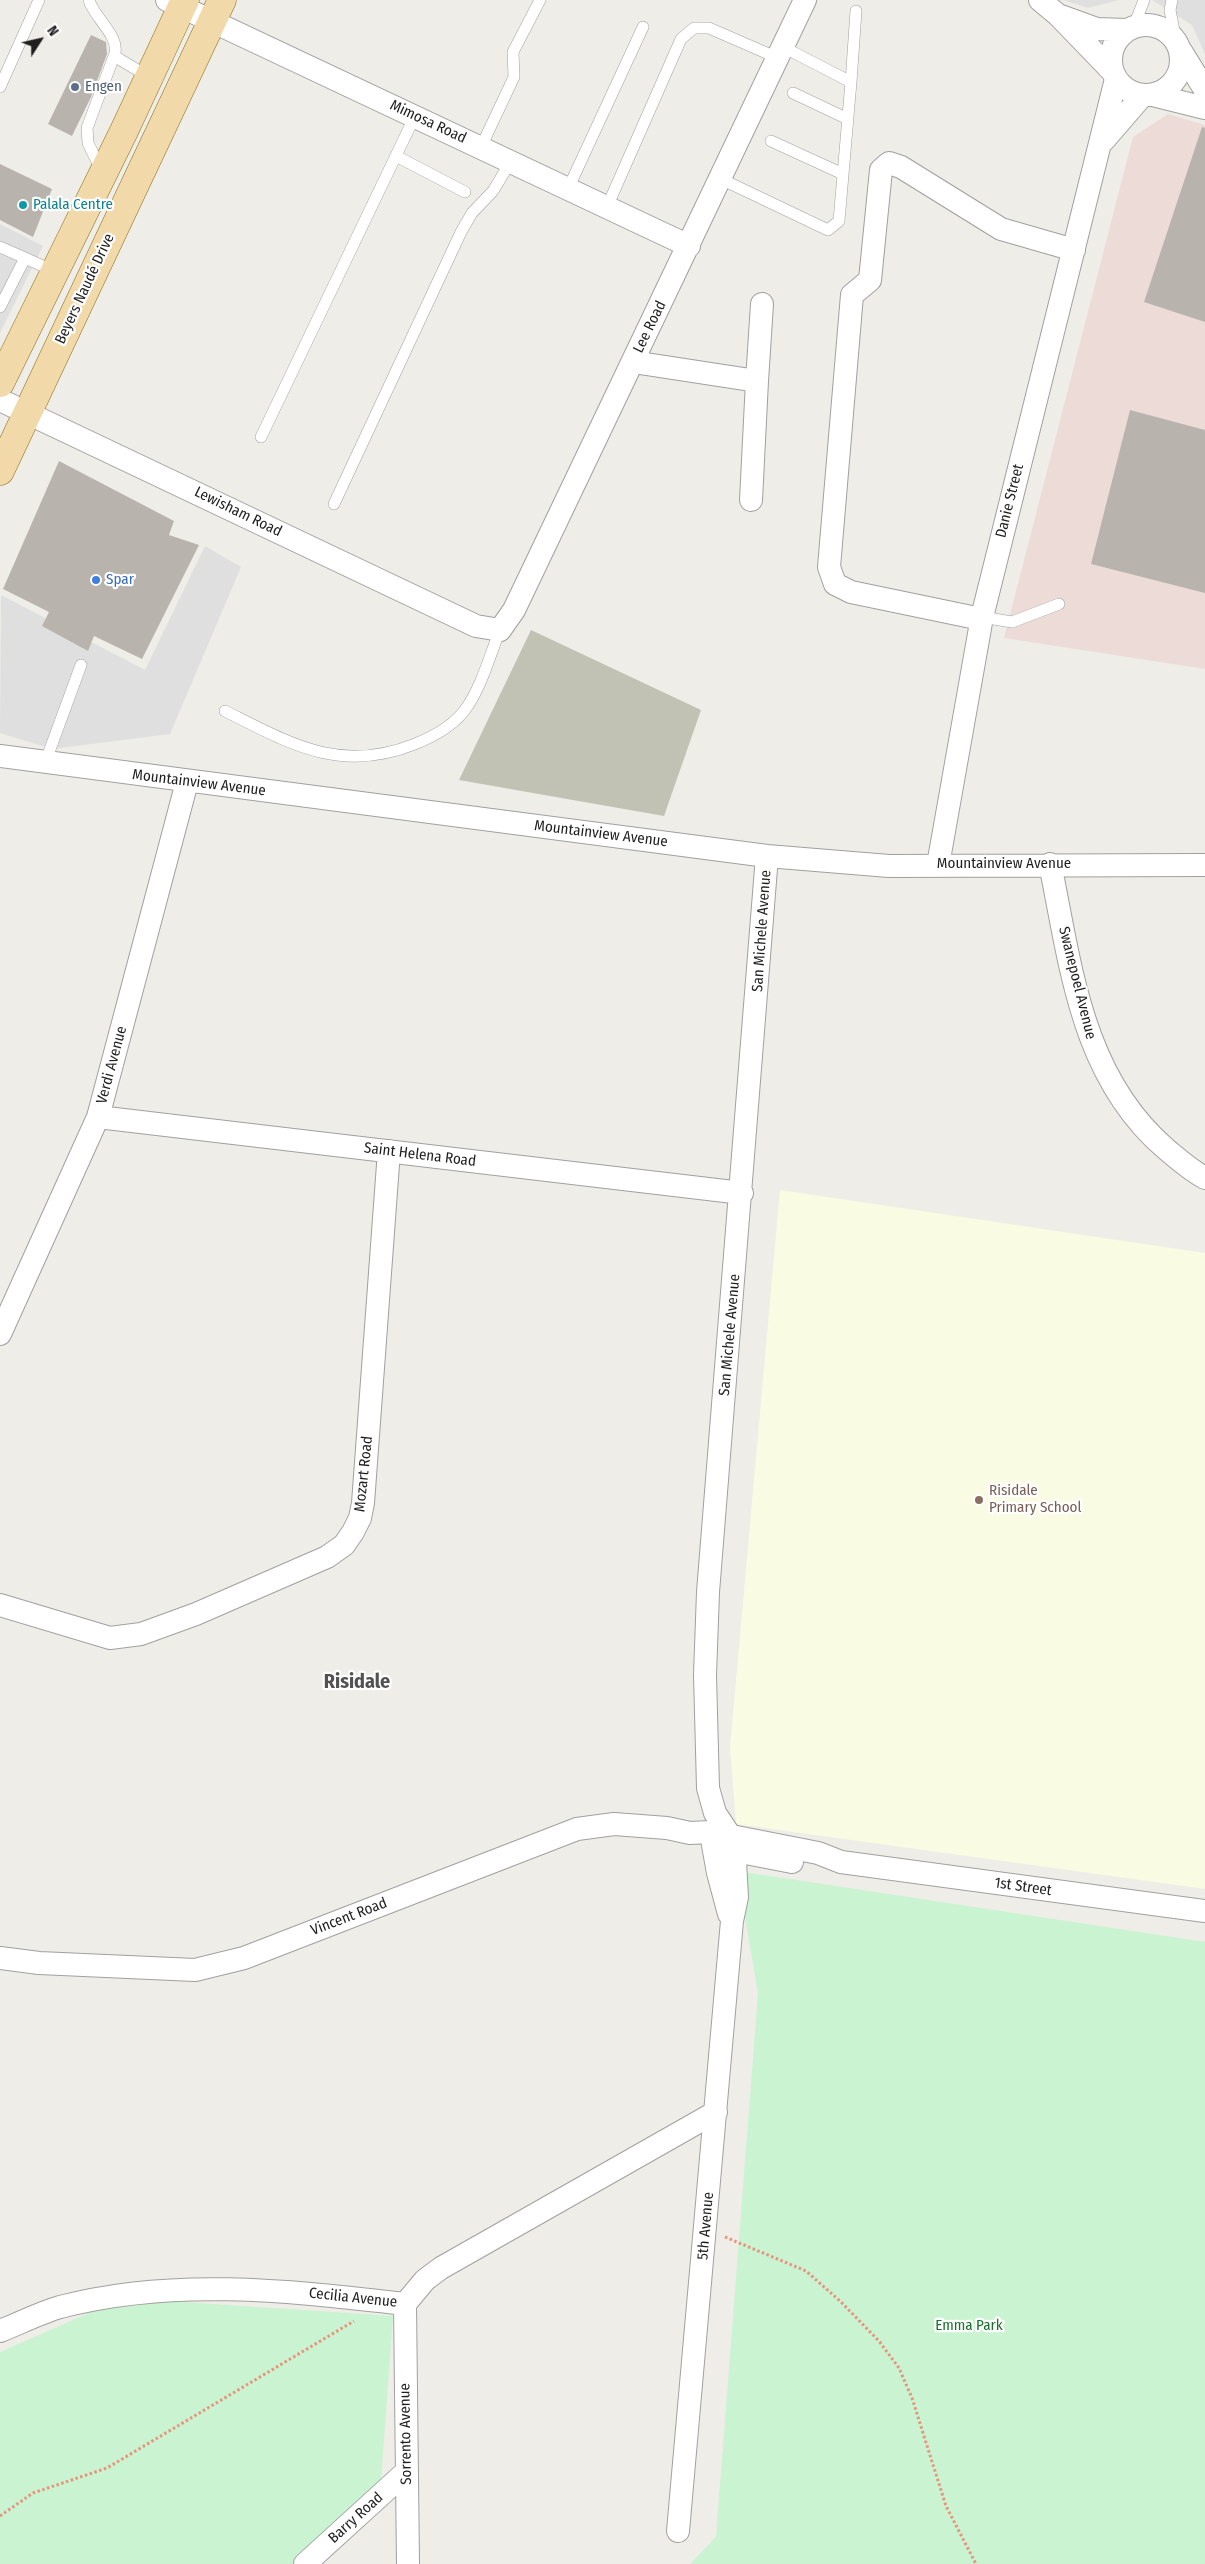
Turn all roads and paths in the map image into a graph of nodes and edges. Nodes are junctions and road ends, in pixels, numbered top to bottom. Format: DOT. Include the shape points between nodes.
graph roads {
  1 [pos="39,0"];
  2 [pos="87,0"];
  3 [pos="540,0"];
  4 [pos="805,0"];
  5 [pos="1040,0"];
  6 [pos="1144,0"];
  7 [pos="1172,0"];
  8 [pos="178,2"];
  9 [pos="217,10"];
  10 [pos="856,11"];
  11 [pos="1058,15"];
  12 [pos="643,27"];
  13 [pos="1131,28"];
  14 [pos="1178,46"];
  15 [pos="780,52"];
  16 [pos="114,56"];
  17 [pos="1115,76"];
  18 [pos="149,77"];
  19 [pos="852,82"];
  20 [pos="0,87"];
  21 [pos="1205,90"];
  22 [pos="793,93"];
  23 [pos="1148,95"];
  24 [pos="1205,108"];
  25 [pos="415,116"];
  26 [pos="848,119"];
  27 [pos="771,141"];
  28 [pos="1102,142"];
  29 [pos="481,147"];
  30 [pos="396,156"];
  31 [pos="511,162"];
  32 [pos="103,174"];
  33 [pos="844,174"];
  34 [pos="721,179"];
  35 [pos="568,189"];
  36 [pos="465,192"];
  37 [pos="608,207"];
  38 [pos="689,246"];
  39 [pos="0,247"];
  40 [pos="1074,250"];
  41 [pos="24,258"];
  42 [pos="56,272"];
  43 [pos="762,304"];
  44 [pos="0,307"];
  45 [pos="633,362"];
  46 [pos="757,381"];
  47 [pos="0,383"];
  48 [pos="0,400"];
  49 [pos="28,412"];
  50 [pos="261,437"];
  51 [pos="0,470"];
  52 [pos="751,500"];
  53 [pos="334,504"];
  54 [pos="1059,604"];
  55 [pos="982,618"];
  56 [pos="500,630"];
  57 [pos="81,665"];
  58 [pos="225,711"];
  59 [pos="0,756"];
  60 [pos="45,763"];
  61 [pos="187,782"];
  62 [pos="767,856"];
  63 [pos="938,864"];
  64 [pos="1050,864"];
  65 [pos="1205,865"];
  66 [pos="98,1117"];
  67 [pos="389,1151"];
  68 [pos="1205,1178"];
  69 [pos="742,1193"];
  70 [pos="0,1334"];
  71 [pos="0,1605"];
  72 [pos="715,1835"];
  73 [pos="1205,1912"];
  74 [pos="732,1921"];
  75 [pos="0,1958"];
  76 [pos="716,2112"];
  77 [pos="706,2229"];
  78 [pos="405,2304"];
  79 [pos="357,2320"];
  80 [pos="0,2331"];
  81 [pos="407,2471"];
  82 [pos="0,2516"];
  83 [pos="678,2531"];
  84 [pos="306,2564"];
  85 [pos="408,2564"];
  86 [pos="976,2564"];
  1 -- 20 [label="lane"];
  2 -- 16 [label="lane" via="113,41"];
  3 -- 29 [label="lane" via="513,52 514,77"];
  4 -- 15 [label="street, Lee Road"];
  5 -- 11 [label="street"];
  6 -- 13 [label="lane"];
  7 -- 14 [label="lane" via="1170,10"];
  8 -- 9 [label="street, Mimosa Road"];
  8 -- 18 [label="main road"];
  9 -- 25 [label="street, Mimosa Road"];
  9 -- 49 [label="main road, Beyers Naudé Drive"];
  10 -- 19 [label="lane"];
  11 -- 13 [label="street" via="1097,29"];
  11 -- 17 [label="street"];
  12 -- 35 [label="lane"];
  13 -- 14 [label="street" via="1146,24 1158,26 1168,32"];
  13 -- 17 [label="street" via="1116,41 1111,52"];
  14 -- 21 [label="street"];
  14 -- 23 [label="street" via="1179,74 1173,84 1164,91"];
  15 -- 19 [label="lane"];
  15 -- 34 [label="street, Lee Road"];
  15 -- 37 [label="lane" via="709,28 694,28 682,39"];
  16 -- 18 [label="lane"];
  16 -- 32 [label="lane" via="87,128 88,144"];
  17 -- 23 [label="street" via="1131,93"];
  17 -- 28 [label="street, Danie Street"];
  18 -- 32 [label="main road"];
  19 -- 26 [label="lane"];
  22 -- 26 [label="lane"];
  23 -- 24 [label="street"];
  23 -- 28 [label="street, Danie Street"];
  25 -- 29 [label="street, Mimosa Road"];
  25 -- 30 [label="lane"];
  26 -- 33 [label="lane"];
  27 -- 33 [label="lane"];
  28 -- 40 [label="street, Danie Street"];
  29 -- 31 [label="street, Mimosa Road"];
  30 -- 36 [label="lane"];
  30 -- 50 [label="lane"];
  31 -- 35 [label="street, Mimosa Road"];
  31 -- 53 [label="lane" via="461,232"];
  32 -- 42 [label="main road"];
  33 -- 34 [label="lane" via="839,221 828,230"];
  34 -- 38 [label="street, Lee Road"];
  35 -- 37 [label="street, Mimosa Road"];
  37 -- 38 [label="street, Mimosa Road"];
  38 -- 45 [label="street, Lee Road"];
  39 -- 41 [label="lane"];
  40 -- 55 [label="street, Danie Street"];
  40 -- 55 [label="street" via="1001,229 901,167 889,163 881,170 870,280 852,295 829,567 834,584 851,592"];
  41 -- 42 [label="lane"];
  41 -- 44 [label="lane"];
  42 -- 47 [label="main road"];
  43 -- 46 [label="street"];
  45 -- 46 [label="street"];
  45 -- 56 [label="street, Lee Road" via="514,610"];
  46 -- 52 [label="street"];
  48 -- 49 [label="street, Lewisham Road"];
  49 -- 51 [label="main road, Beyers Naudé Drive"];
  49 -- 56 [label="street, Lewisham Road" via="476,626"];
  54 -- 55 [label="lane" via="1012,622"];
  55 -- 63 [label="street, Danie Street"];
  56 -- 58 [label="lane" via="476,690 459,718 425,740 395,752 372,757 312,751"];
  57 -- 60 [label="lane"];
  59 -- 60 [label="street, Mountainview Avenue"];
  60 -- 61 [label="street, Mountainview Avenue"];
  61 -- 62 [label="street, Mountainview Avenue"];
  61 -- 66 [label="street, Verdi Avenue"];
  62 -- 63 [label="street, Mountainview Avenue" via="868,865"];
  62 -- 69 [label="street, San Michele Avenue"];
  63 -- 64 [label="street, Mountainview Avenue"];
  64 -- 65 [label="street, Mountainview Avenue"];
  64 -- 68 [label="street, Swanepoel Avenue" via="1076,990 1102,1067 1131,1112 1155,1139"];
  66 -- 67 [label="street, Saint Helena Road"];
  66 -- 70 [label="street, Verdi Avenue"];
  67 -- 69 [label="street, Saint Helena Road"];
  67 -- 71 [label="street, Mozart Road" via="363,1504 360,1518 344,1545 327,1557 286,1576 160,1629 127,1637 110,1638 94,1634"];
  69 -- 72 [label="street, San Michele Avenue" via="708,1602 706,1749"];
  72 -- 73 [label="street, 1st Street" via="818,1853 841,1862"];
  72 -- 74 [label="street, San Michele Avenue" via="718,1873"];
  72 -- 75 [label="street, Vincent Road" via="637,1825 593,1825 577,1829 244,1958 195,1970 39,1963"];
  74 -- 76 [label="street, 5th Avenue"];
  76 -- 77 [label="street, 5th Avenue"];
  76 -- 78 [label="street, Cecilia Avenue" via="441,2268 425,2280"];
  77 -- 83 [label="street, 5th Avenue"];
  77 -- 86 [label="path" via="806,2271 879,2342 899,2368 912,2398 946,2506"];
  78 -- 80 [label="street, Cecilia Avenue" via="232,2288 168,2290 128,2294 58,2308"];
  78 -- 81 [label="street, Sorrento Avenue"];
  79 -- 82 [label="path" via="106,2468 33,2492"];
  81 -- 84 [label="street, Barry Road"];
  81 -- 85 [label="street, Sorrento Avenue"];
}
